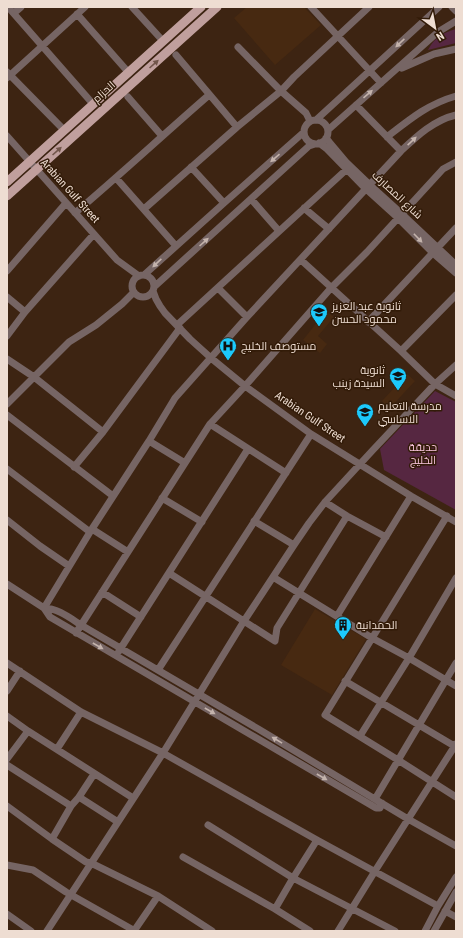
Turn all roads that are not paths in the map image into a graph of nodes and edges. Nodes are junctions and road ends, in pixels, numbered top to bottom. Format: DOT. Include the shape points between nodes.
graph roads {
  1 [pos="8,7"];
  2 [pos="21,7"];
  3 [pos="85,7"];
  4 [pos="132,7"];
  5 [pos="201,7"];
  6 [pos="217,7"];
  7 [pos="311,7"];
  8 [pos="369,7"];
  9 [pos="438,7"];
  10 [pos="452,7"];
  11 [pos="456,11"];
  12 [pos="14,13"];
  13 [pos="77,14"];
  14 [pos="456,21"];
  15 [pos="337,36"];
  16 [pos="164,41"];
  17 [pos="43,46"];
  18 [pos="238,47"];
  19 [pos="456,49"];
  20 [pos="176,55"];
  21 [pos="369,71"];
  22 [pos="395,71"];
  23 [pos="129,73"];
  24 [pos="8,75"];
  25 [pos="381,83"];
  26 [pos="281,91"];
  27 [pos="209,95"];
  28 [pos="128,96"];
  29 [pos="456,96"];
  30 [pos="94,104"];
  31 [pos="356,105"];
  32 [pos="456,115"];
  33 [pos="313,121"];
  34 [pos="237,126"];
  35 [pos="64,130"];
  36 [pos="328,130"];
  37 [pos="304,132"];
  38 [pos="7,136"];
  39 [pos="162,136"];
  40 [pos="387,137"];
  41 [pos="326,138"];
  42 [pos="317,143"];
  43 [pos="401,151"];
  44 [pos="30,161"];
  45 [pos="456,162"];
  46 [pos="190,167"];
  47 [pos="36,169"];
  48 [pos="347,169"];
  49 [pos="116,178"];
  50 [pos="7,182"];
  51 [pos="368,187"];
  52 [pos="7,196"];
  53 [pos="251,199"];
  54 [pos="224,202"];
  55 [pos="66,203"];
  56 [pos="304,208"];
  57 [pos="144,209"];
  58 [pos="75,213"];
  59 [pos="400,216"];
  60 [pos="456,228"];
  61 [pos="330,229"];
  62 [pos="279,232"];
  63 [pos="94,234"];
  64 [pos="176,246"];
  65 [pos="435,251"];
  66 [pos="117,260"];
  67 [pos="301,260"];
  68 [pos="456,265"];
  69 [pos="7,271"];
  70 [pos="456,273"];
  71 [pos="142,276"];
  72 [pos="132,285"];
  73 [pos="218,288"];
  74 [pos="331,288"];
  75 [pos="154,289"];
  76 [pos="134,292"];
  77 [pos="456,295"];
  78 [pos="7,297"];
  79 [pos="144,297"];
  80 [pos="25,312"];
  81 [pos="165,313"];
  82 [pos="247,317"];
  83 [pos="368,322"];
  84 [pos="178,327"];
  85 [pos="7,336"];
  86 [pos="401,351"];
  87 [pos="7,358"];
  88 [pos="211,358"];
  89 [pos="456,365"];
  90 [pos="34,377"];
  91 [pos="435,384"];
  92 [pos="245,386"];
  93 [pos="456,396"];
  94 [pos="7,404"];
  95 [pos="7,415"];
  96 [pos="210,424"];
  97 [pos="103,432"];
  98 [pos="311,434"];
  99 [pos="149,441"];
  100 [pos="248,449"];
  101 [pos="185,463"];
  102 [pos="360,464"];
  103 [pos="74,467"];
  104 [pos="7,469"];
  105 [pos="286,473"];
  106 [pos="113,496"];
  107 [pos="411,496"];
  108 [pos="162,498"];
  109 [pos="325,502"];
  110 [pos="347,516"];
  111 [pos="447,516"];
  112 [pos="7,520"];
  113 [pos="254,521"];
  114 [pos="202,522"];
  115 [pos="456,522"];
  116 [pos="91,530"];
  117 [pos="386,537"];
  118 [pos="294,545"];
  119 [pos="128,552"];
  120 [pos="69,566"];
  121 [pos="169,573"];
  122 [pos="273,577"];
  123 [pos="456,578"];
  124 [pos="7,584"];
  125 [pos="102,592"];
  126 [pos="299,592"];
  127 [pos="206,596"];
  128 [pos="44,608"];
  129 [pos="141,616"];
  130 [pos="337,616"];
  131 [pos="244,621"];
  132 [pos="82,625"];
  133 [pos="76,633"];
  134 [pos="372,638"];
  135 [pos="121,648"];
  136 [pos="116,656"];
  137 [pos="409,658"];
  138 [pos="7,663"];
  139 [pos="456,663"];
  140 [pos="158,670"];
  141 [pos="20,671"];
  142 [pos="446,680"];
  143 [pos="345,681"];
  144 [pos="456,686"];
  145 [pos="7,691"];
  146 [pos="200,695"];
  147 [pos="195,702"];
  148 [pos="381,702"];
  149 [pos="81,712"];
  150 [pos="7,716"];
  151 [pos="419,725"];
  152 [pos="28,731"];
  153 [pos="360,736"];
  154 [pos="456,746"];
  155 [pos="57,750"];
  156 [pos="163,753"];
  157 [pos="7,760"];
  158 [pos="398,760"];
  159 [pos="7,765"];
  160 [pos="94,774"];
  161 [pos="432,782"];
  162 [pos="79,797"];
  163 [pos="456,797"];
  164 [pos="133,798"];
  165 [pos="375,799"];
  166 [pos="382,803"];
  167 [pos="7,806"];
  168 [pos="71,806"];
  169 [pos="408,819"];
  170 [pos="118,822"];
  171 [pos="208,825"];
  172 [pos="52,839"];
  173 [pos="317,840"];
  174 [pos="456,846"];
  175 [pos="183,857"];
  176 [pos="91,863"];
  177 [pos="7,865"];
  178 [pos="375,871"];
  179 [pos="456,877"];
  180 [pos="293,878"];
  181 [pos="456,892"];
  182 [pos="70,894"];
  183 [pos="158,896"];
  184 [pos="442,908"];
  185 [pos="274,909"];
  186 [pos="352,909"];
  187 [pos="7,914"];
  188 [pos="456,917"];
  189 [pos="31,931"];
  190 [pos="46,931"];
  191 [pos="134,931"];
  192 [pos="212,931"];
  193 [pos="310,931"];
  194 [pos="338,931"];
  195 [pos="395,931"];
  196 [pos="425,931"];
  197 [pos="434,931"];
  1 -- 12 [label="street"];
  2 -- 12 [label="street"];
  3 -- 13 [label="street"];
  4 -- 16 [label="street"];
  5 -- 16 [label="main road"];
  47 -- 6 [label="main road, الحزام, one-way"];
  7 -- 15 [label="street"];
  8 -- 15 [label="street"];
  9 -- 21 [label="street, one-way"];
  10 -- 11 [label="street"];
  12 -- 17 [label="street"];
  13 -- 17 [label="street"];
  13 -- 23 [label="street"];
  14 -- 22 [label="street" via="438,32"];
  15 -- 21 [label="street"];
  15 -- 26 [label="street"];
  16 -- 23 [label="main road"];
  17 -- 24 [label="street"];
  17 -- 30 [label="street"];
  18 -- 26 [label="street"];
  19 -- 22 [label="street" via="434,54"];
  20 -- 27 [label="street"];
  21 -- 25 [label="street"];
  21 -- 33 [label="street"];
  22 -- 25 [label="street"];
  23 -- 30 [label="main road"];
  24 -- 35 [label="street"];
  31 -- 25 [label="street, one-way"];
  26 -- 33 [label="street"];
  26 -- 34 [label="street"];
  27 -- 34 [label="street"];
  27 -- 39 [label="street"];
  28 -- 39 [label="street"];
  29 -- 40 [label="street" via="438,102 415,115"];
  30 -- 35 [label="main road"];
  31 -- 36 [label="street"];
  31 -- 40 [label="street"];
  43 -- 32 [label="street, one-way" via="428,127"];
  33 -- 36 [label="street" via="320,120"];
  33 -- 37 [label="street" via="306,126"];
  34 -- 46 [label="street"];
  35 -- 44 [label="main road"];
  36 -- 41 [label="street"];
  37 -- 42 [label="street" via="309,141"];
  37 -- 54 [label="street, one-way"];
  38 -- 44 [label="street, Arabian Gulf Street"];
  39 -- 49 [label="street"];
  40 -- 43 [label="street"];
  41 -- 42 [label="street"];
  41 -- 51 [label="street, شارع المصارف"];
  42 -- 48 [label="street" via="327,149"];
  42 -- 53 [label="street" via="309,146"];
  43 -- 51 [label="street"];
  44 -- 47 [label="street, Arabian Gulf Street"];
  44 -- 50 [label="main road"];
  45 -- 59 [label="street" via="443,169"];
  46 -- 54 [label="street"];
  46 -- 57 [label="street"];
  47 -- 52 [label="main road, الحزام"];
  47 -- 55 [label="street, Arabian Gulf Street"];
  48 -- 51 [label="street"];
  48 -- 56 [label="street"];
  49 -- 57 [label="street"];
  49 -- 58 [label="street"];
  51 -- 59 [label="street"];
  51 -- 61 [label="street"];
  53 -- 62 [label="street"];
  75 -- 53 [label="street, one-way"];
  54 -- 64 [label="street"];
  55 -- 58 [label="street, Arabian Gulf Street"];
  55 -- 69 [label="street"];
  56 -- 61 [label="street"];
  56 -- 62 [label="street"];
  57 -- 64 [label="street"];
  58 -- 63 [label="street, Arabian Gulf Street"];
  59 -- 65 [label="street"];
  59 -- 74 [label="street"];
  60 -- 65 [label="street"];
  61 -- 67 [label="street"];
  62 -- 73 [label="street"];
  63 -- 66 [label="street, Arabian Gulf Street"];
  63 -- 80 [label="street"];
  64 -- 71 [label="street, one-way"];
  65 -- 68 [label="street"];
  65 -- 70 [label="street"];
  65 -- 83 [label="street"];
  66 -- 71 [label="street, Arabian Gulf Street"];
  66 -- 72 [label="street, Arabian Gulf Street"];
  67 -- 74 [label="street"];
  67 -- 82 [label="street"];
  71 -- 72 [label="street"];
  71 -- 75 [label="street, Arabian Gulf Street" via="152,279"];
  72 -- 76 [label="street, Arabian Gulf Street"];
  73 -- 82 [label="street"];
  73 -- 84 [label="street"];
  74 -- 83 [label="street"];
  74 -- 92 [label="street"];
  75 -- 79 [label="street"];
  75 -- 81 [label="street, Arabian Gulf Street"];
  76 -- 79 [label="street, Arabian Gulf Street"];
  76 -- 90 [label="street" via="96,325 69,342"];
  77 -- 86 [label="street"];
  78 -- 80 [label="street"];
  79 -- 81 [label="street, Arabian Gulf Street"];
  80 -- 85 [label="street"];
  81 -- 84 [label="street, Arabian Gulf Street"];
  82 -- 88 [label="street"];
  83 -- 86 [label="street"];
  84 -- 88 [label="street, Arabian Gulf Street"];
  84 -- 97 [label="street"];
  86 -- 91 [label="street"];
  87 -- 90 [label="street"];
  88 -- 92 [label="street, Arabian Gulf Street"];
  88 -- 99 [label="street" via="175,398"];
  89 -- 91 [label="street"];
  90 -- 94 [label="street"];
  90 -- 97 [label="street"];
  91 -- 93 [label="street"];
  91 -- 102 [label="street"];
  92 -- 96 [label="street"];
  92 -- 98 [label="street, Arabian Gulf Street"];
  95 -- 103 [label="street"];
  96 -- 100 [label="street"];
  96 -- 101 [label="street"];
  97 -- 103 [label="street"];
  98 -- 102 [label="street, Arabian Gulf Street"];
  98 -- 105 [label="street"];
  99 -- 101 [label="street"];
  99 -- 106 [label="street"];
  100 -- 105 [label="street"];
  100 -- 114 [label="street"];
  101 -- 108 [label="street"];
  102 -- 107 [label="street, Arabian Gulf Street"];
  102 -- 109 [label="street"];
  103 -- 106 [label="street"];
  104 -- 116 [label="street"];
  105 -- 113 [label="street"];
  106 -- 116 [label="street"];
  107 -- 111 [label="street, Arabian Gulf Street"];
  107 -- 117 [label="street"];
  108 -- 114 [label="street"];
  108 -- 119 [label="street"];
  109 -- 110 [label="street"];
  109 -- 118 [label="street"];
  110 -- 117 [label="street"];
  110 -- 126 [label="street"];
  111 -- 115 [label="street, Arabian Gulf Street"];
  111 -- 134 [label="street"];
  112 -- 120 [label="street"];
  113 -- 118 [label="street"];
  113 -- 127 [label="street"];
  114 -- 121 [label="street"];
  116 -- 119 [label="street"];
  116 -- 120 [label="street"];
  117 -- 130 [label="street"];
  118 -- 122 [label="street"];
  119 -- 125 [label="street"];
  120 -- 128 [label="street"];
  121 -- 127 [label="street"];
  121 -- 129 [label="street"];
  122 -- 126 [label="street"];
  122 -- 131 [label="street"];
  123 -- 137 [label="street"];
  124 -- 128 [label="street"];
  125 -- 129 [label="street"];
  125 -- 132 [label="street"];
  126 -- 130 [label="street"];
  126 -- 131 [label="street" via="277,628 276,641"];
  127 -- 131 [label="street"];
  127 -- 140 [label="street"];
  128 -- 132 [label="street" via="55,610"];
  128 -- 133 [label="street" via="50,617"];
  129 -- 135 [label="street"];
  130 -- 134 [label="street"];
  131 -- 146 [label="street"];
  132 -- 133 [label="street"];
  132 -- 135 [label="street"];
  133 -- 136 [label="street, one-way"];
  134 -- 137 [label="street"];
  134 -- 143 [label="street"];
  135 -- 136 [label="street"];
  135 -- 140 [label="street"];
  136 -- 147 [label="street"];
  137 -- 142 [label="street"];
  137 -- 148 [label="street"];
  138 -- 141 [label="street"];
  139 -- 142 [label="street"];
  140 -- 146 [label="street"];
  141 -- 145 [label="street"];
  141 -- 149 [label="street"];
  142 -- 144 [label="street"];
  142 -- 151 [label="street"];
  143 -- 148 [label="street"];
  143 -- 153 [label="street" via="325,714"];
  146 -- 147 [label="street"];
  165 -- 146 [label="street, one-way"];
  147 -- 156 [label="street"];
  147 -- 166 [label="street, one-way" via="376,808 380,808"];
  148 -- 151 [label="street"];
  148 -- 153 [label="street"];
  149 -- 155 [label="street"];
  149 -- 156 [label="street"];
  150 -- 152 [label="street"];
  151 -- 154 [label="street"];
  151 -- 158 [label="street"];
  152 -- 155 [label="street"];
  152 -- 157 [label="street"];
  153 -- 158 [label="street"];
  154 -- 161 [label="street"];
  155 -- 160 [label="street"];
  156 -- 164 [label="street"];
  156 -- 173 [label="street"];
  158 -- 161 [label="street"];
  158 -- 165 [label="street"];
  159 -- 168 [label="street"];
  160 -- 162 [label="street"];
  160 -- 164 [label="street"];
  161 -- 163 [label="street"];
  161 -- 169 [label="street"];
  162 -- 168 [label="street"];
  162 -- 170 [label="street"];
  164 -- 170 [label="street"];
  165 -- 166 [label="street"];
  166 -- 169 [label="street"];
  167 -- 172 [label="street"];
  168 -- 172 [label="street"];
  169 -- 174 [label="street"];
  169 -- 178 [label="street"];
  170 -- 176 [label="street"];
  171 -- 180 [label="street"];
  172 -- 176 [label="street"];
  173 -- 178 [label="street"];
  173 -- 180 [label="street"];
  175 -- 185 [label="street"];
  176 -- 182 [label="street"];
  176 -- 183 [label="street"];
  177 -- 182 [label="street" via="33,870"];
  178 -- 184 [label="street"];
  178 -- 186 [label="street"];
  179 -- 184 [label="street"];
  180 -- 185 [label="street"];
  180 -- 186 [label="street"];
  181 -- 184 [label="street"];
  182 -- 190 [label="street"];
  182 -- 191 [label="street"];
  183 -- 191 [label="street"];
  183 -- 192 [label="street"];
  184 -- 188 [label="street"];
  184 -- 196 [label="street"];
  184 -- 197 [label="street"];
  185 -- 193 [label="street"];
  186 -- 194 [label="street"];
  186 -- 195 [label="street"];
  187 -- 189 [label="street"];
}
